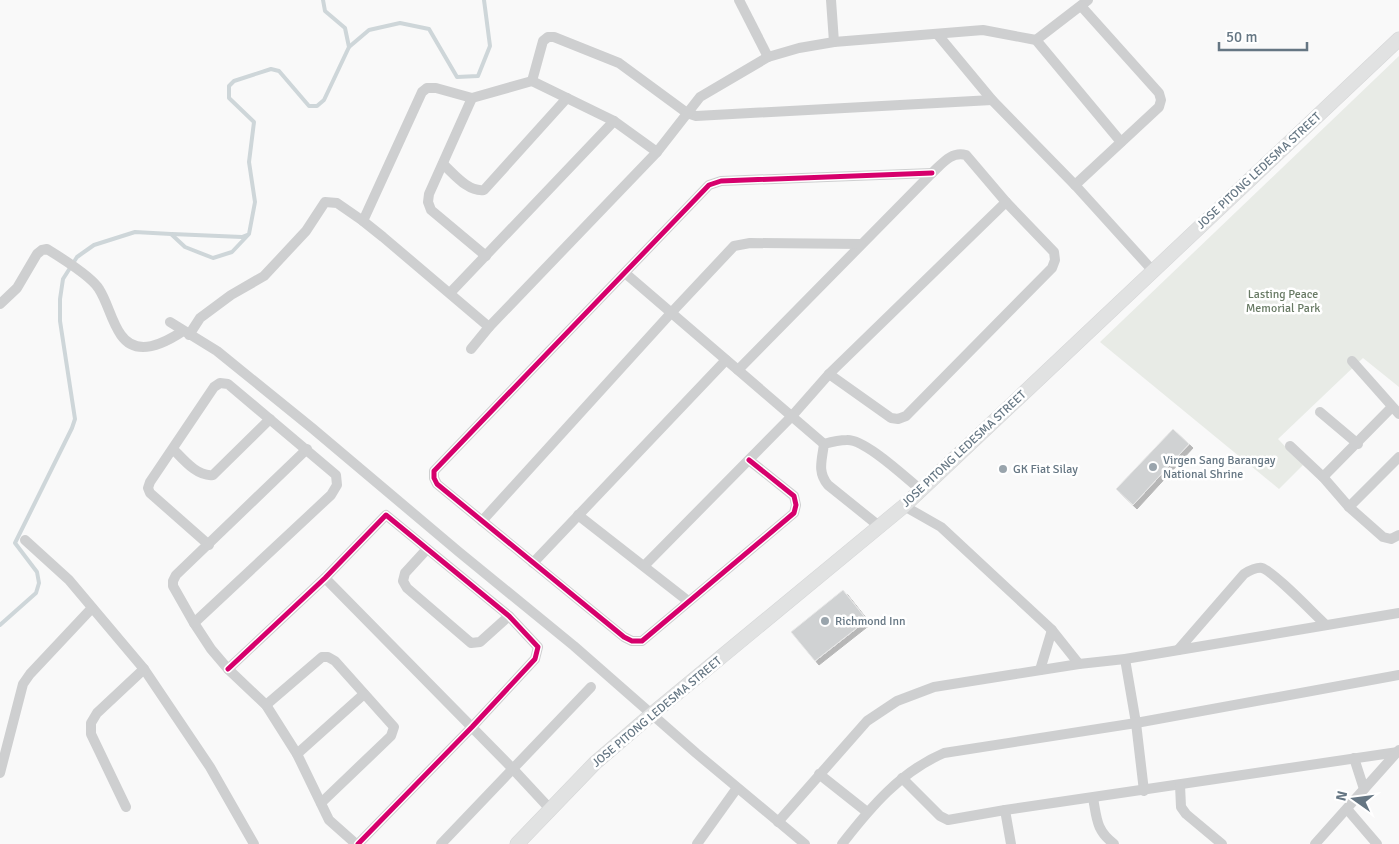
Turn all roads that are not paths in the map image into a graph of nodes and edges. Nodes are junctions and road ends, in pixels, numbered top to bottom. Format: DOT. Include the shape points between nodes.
graph roads {
  1 [pos="739,0"];
  2 [pos="831,0"];
  3 [pos="1084,3"];
  4 [pos="938,35"];
  5 [pos="1399,39"];
  6 [pos="1036,40"];
  7 [pos="834,42"];
  8 [pos="768,58"];
  9 [pos="532,81"];
  10 [pos="472,98"];
  11 [pos="567,98"];
  12 [pos="992,100"];
  13 [pos="687,113"];
  14 [pos="614,120"];
  15 [pos="1121,142"];
  16 [pos="657,152"];
  17 [pos="443,164"];
  18 [pos="932,174"];
  19 [pos="1075,185"];
  20 [pos="1006,202"];
  21 [pos="363,221"];
  22 [pos="861,244"];
  23 [pos="486,256"];
  24 [pos="1153,271"];
  25 [pos="625,274"];
  26 [pos="450,293"];
  27 [pos="0,304"];
  28 [pos="671,313"];
  29 [pos="170,322"];
  30 [pos="489,327"];
  31 [pos="186,333"];
  32 [pos="471,348"];
  33 [pos="726,360"];
  34 [pos="1352,361"];
  35 [pos="738,370"];
  36 [pos="829,374"];
  37 [pos="1395,411"];
  38 [pos="1320,412"];
  39 [pos="792,416"];
  40 [pos="270,419"];
  41 [pos="824,444"];
  42 [pos="1358,444"];
  43 [pos="1290,446"];
  44 [pos="172,449"];
  45 [pos="306,449"];
  46 [pos="1399,457"];
  47 [pos="749,460"];
  48 [pos="1323,477"];
  49 [pos="921,490"];
  50 [pos="399,501"];
  51 [pos="904,506"];
  52 [pos="1349,507"];
  53 [pos="386,515"];
  54 [pos="578,515"];
  55 [pos="482,521"];
  56 [pos="879,526"];
  57 [pos="1399,535"];
  58 [pos="25,540"];
  59 [pos="209,545"];
  60 [pos="427,549"];
  61 [pos="533,562"];
  62 [pos="644,566"];
  63 [pos="325,578"];
  64 [pos="688,601"];
  65 [pos="92,608"];
  66 [pos="1399,613"];
  67 [pos="509,616"];
  68 [pos="194,623"];
  69 [pos="1326,625"];
  70 [pos="1052,630"];
  71 [pos="1178,650"];
  72 [pos="1125,659"];
  73 [pos="1079,664"];
  74 [pos="144,669"];
  75 [pos="228,669"];
  76 [pos="1040,670"];
  77 [pos="1399,674"];
  78 [pos="591,687"];
  79 [pos="364,694"];
  80 [pos="266,705"];
  81 [pos="652,714"];
  82 [pos="1136,724"];
  83 [pos="472,728"];
  84 [pos="1398,751"];
  85 [pos="297,754"];
  86 [pos="1354,758"];
  87 [pos="1,768"];
  88 [pos="512,768"];
  89 [pos="819,774"];
  90 [pos="902,778"];
  91 [pos="1180,785"];
  92 [pos="737,788"];
  93 [pos="1364,789"];
  94 [pos="1144,791"];
  95 [pos="1093,798"];
  96 [pos="322,803"];
  97 [pos="126,807"];
  98 [pos="1347,809"];
  99 [pos="550,810"];
  100 [pos="1005,810"];
  101 [pos="867,812"];
  102 [pos="778,822"];
  103 [pos="254,844"];
  104 [pos="357,844"];
  105 [pos="441,844"];
  106 [pos="517,844"];
  107 [pos="697,844"];
  108 [pos="805,844"];
  109 [pos="842,844"];
  110 [pos="1011,844"];
  111 [pos="1114,844"];
  112 [pos="1222,844"];
  113 [pos="1315,844"];
  114 [pos="1376,844"];
  1 -- 8 [label="street"];
  2 -- 7 [label="street"];
  3 -- 6 [label="street"];
  3 -- 15 [label="street" via="1159,93 1161,100 1159,107"];
  4 -- 6 [label="street" via="983,30"];
  4 -- 7 [label="street"];
  4 -- 12 [label="street"];
  5 -- 24 [label="main road, JOSE PITONG LEDESMA STREET"];
  6 -- 15 [label="street"];
  7 -- 8 [label="street"];
  8 -- 13 [label="street" via="700,97"];
  9 -- 10 [label="street"];
  9 -- 11 [label="street"];
  9 -- 13 [label="street" via="543,40 554,37 619,63"];
  10 -- 17 [label="street"];
  10 -- 21 [label="street" via="436,88 422,92"];
  11 -- 14 [label="street"];
  11 -- 17 [label="street" via="484,190 470,189"];
  12 -- 13 [label="street" via="702,117"];
  12 -- 19 [label="street"];
  13 -- 16 [label="street"];
  14 -- 16 [label="street"];
  14 -- 23 [label="street"];
  15 -- 19 [label="street"];
  16 -- 30 [label="street"];
  17 -- 23 [label="street" via="429,194 431,210"];
  18 -- 20 [label="street" via="952,154 966,155"];
  18 -- 22 [label="street"];
  18 -- 25 [label="street" via="721,180 709,185"];
  19 -- 24 [label="street"];
  20 -- 36 [label="street"];
  20 -- 36 [label="street" via="1054,252 1052,268 906,416 891,418"];
  21 -- 26 [label="street"];
  21 -- 31 [label="street" via="337,203 325,202 306,231 264,276 231,295"];
  22 -- 28 [label="street" via="750,243 734,246"];
  22 -- 35 [label="street"];
  23 -- 26 [label="street"];
  24 -- 49 [label="main road, JOSE PITONG LEDESMA STREET"];
  25 -- 28 [label="street"];
  25 -- 55 [label="street" via="434,471 438,484"];
  26 -- 30 [label="street"];
  27 -- 31 [label="street" via="17,288 37,254 48,249 99,287 121,335 130,344 142,348"];
  28 -- 33 [label="street"];
  28 -- 55 [label="street"];
  29 -- 31 [label="street"];
  30 -- 32 [label="street"];
  31 -- 50 [label="street" via="217,351"];
  33 -- 35 [label="street"];
  33 -- 54 [label="street"];
  34 -- 37 [label="street"];
  35 -- 39 [label="street"];
  36 -- 39 [label="street"];
  37 -- 42 [label="street"];
  38 -- 42 [label="street"];
  39 -- 41 [label="street"];
  39 -- 47 [label="street"];
  40 -- 44 [label="street" via="213,475 200,473"];
  40 -- 44 [label="street" via="228,384 220,383"];
  40 -- 45 [label="street"];
  41 -- 49 [label="street" via="848,439 860,443"];
  41 -- 56 [label="street" via="820,471 823,479"];
  42 -- 48 [label="street"];
  43 -- 48 [label="street"];
  44 -- 59 [label="street" via="148,488"];
  45 -- 59 [label="street"];
  45 -- 68 [label="street" via="336,475 337,485 331,495"];
  46 -- 52 [label="street"];
  47 -- 62 [label="street"];
  47 -- 64 [label="street" via="794,496 794,513"];
  48 -- 52 [label="street"];
  49 -- 51 [label="main road, JOSE PITONG LEDESMA STREET"];
  50 -- 53 [label="street"];
  50 -- 81 [label="street"];
  51 -- 56 [label="main road, JOSE PITONG LEDESMA STREET"];
  51 -- 70 [label="street" via="941,527"];
  52 -- 57 [label="street" via="1383,537 1391,539"];
  53 -- 60 [label="street"];
  53 -- 63 [label="street"];
  54 -- 61 [label="street"];
  54 -- 62 [label="street"];
  55 -- 61 [label="street"];
  56 -- 81 [label="main road, JOSE PITONG LEDESMA STREET"];
  58 -- 65 [label="street" via="69,580"];
  59 -- 68 [label="street" via="173,580 173,586"];
  60 -- 67 [label="street"];
  60 -- 67 [label="street" via="405,573 403,581 471,643 480,642"];
  61 -- 64 [label="street" via="632,641 642,641"];
  62 -- 64 [label="street"];
  63 -- 75 [label="street"];
  63 -- 83 [label="street"];
  65 -- 74 [label="street"];
  65 -- 87 [label="street" via="23,684"];
  66 -- 69 [label="street"];
  67 -- 83 [label="street" via="538,647 538,653"];
  68 -- 75 [label="street"];
  69 -- 71 [label="street"];
  69 -- 71 [label="street" via="1274,576 1262,568 1252,569 1244,574"];
  70 -- 73 [label="street"];
  70 -- 76 [label="street"];
  71 -- 72 [label="street"];
  72 -- 73 [label="street"];
  72 -- 82 [label="street"];
  73 -- 76 [label="street"];
  74 -- 97 [label="street" via="97,713 91,723 91,734"];
  74 -- 103 [label="street" via="210,767"];
  75 -- 80 [label="street"];
  76 -- 89 [label="street" via="934,687 897,701 866,721"];
  77 -- 82 [label="street"];
  78 -- 88 [label="street"];
  79 -- 80 [label="street" via="335,661 322,657"];
  79 -- 85 [label="street"];
  79 -- 96 [label="street" via="394,727 391,736"];
  80 -- 85 [label="street"];
  81 -- 92 [label="street"];
  81 -- 99 [label="main road, JOSE PITONG LEDESMA STREET" via="595,763"];
  82 -- 90 [label="street" via="944,753"];
  82 -- 94 [label="street"];
  83 -- 88 [label="street"];
  83 -- 104 [label="street"];
  84 -- 86 [label="street"];
  84 -- 93 [label="street"];
  85 -- 96 [label="street"];
  86 -- 91 [label="street"];
  86 -- 93 [label="street"];
  88 -- 99 [label="street"];
  88 -- 105 [label="street"];
  89 -- 101 [label="street"];
  89 -- 102 [label="street"];
  90 -- 100 [label="street" via="948,820"];
  90 -- 101 [label="street"];
  91 -- 94 [label="street"];
  91 -- 112 [label="street" via="1181,807"];
  92 -- 102 [label="street"];
  92 -- 107 [label="street"];
  93 -- 98 [label="street"];
  94 -- 95 [label="street"];
  95 -- 100 [label="street"];
  95 -- 111 [label="street" via="1099,829"];
  96 -- 104 [label="street" via="330,820"];
  98 -- 113 [label="street"];
  98 -- 114 [label="street"];
  99 -- 106 [label="main road, JOSE PITONG LEDESMA STREET"];
  100 -- 110 [label="street"];
  101 -- 109 [label="street"];
  102 -- 108 [label="street"];
}
